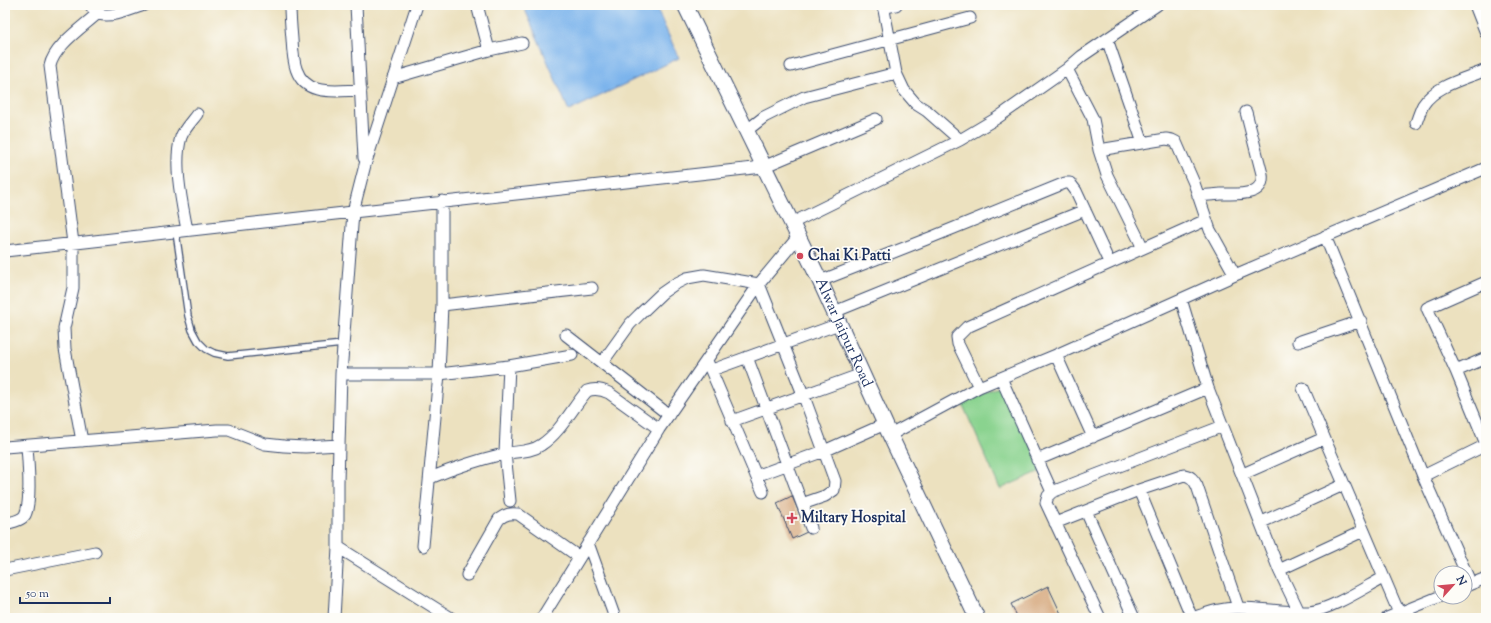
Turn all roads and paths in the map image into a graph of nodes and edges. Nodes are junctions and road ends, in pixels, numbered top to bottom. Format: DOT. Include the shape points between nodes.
graph roads {
  1 [pos="90,5"];
  2 [pos="144,5"];
  3 [pos="290,5"];
  4 [pos="356,5"];
  5 [pos="417,5"];
  6 [pos="477,5"];
  7 [pos="685,5"];
  8 [pos="896,5"];
  9 [pos="1157,5"];
  10 [pos="1475,5"];
  11 [pos="883,7"];
  12 [pos="98,13"];
  13 [pos="970,18"];
  14 [pos="1486,33"];
  15 [pos="1108,39"];
  16 [pos="890,41"];
  17 [pos="522,43"];
  18 [pos="489,50"];
  19 [pos="791,66"];
  20 [pos="1068,69"];
  21 [pos="1486,70"];
  22 [pos="896,73"];
  23 [pos="393,78"];
  24 [pos="360,90"];
  25 [pos="1246,112"];
  26 [pos="197,114"];
  27 [pos="876,119"];
  28 [pos="1416,123"];
  29 [pos="746,131"];
  30 [pos="960,140"];
  31 [pos="1143,143"];
  32 [pos="1100,150"];
  33 [pos="365,165"];
  34 [pos="763,167"];
  35 [pos="1486,168"];
  36 [pos="1198,196"];
  37 [pos="442,202"];
  38 [pos="1085,210"];
  39 [pos="353,212"];
  40 [pos="1206,220"];
  41 [pos="792,223"];
  42 [pos="187,230"];
  43 [pos="176,232"];
  44 [pos="1325,236"];
  45 [pos="798,237"];
  46 [pos="73,243"];
  47 [pos="1143,248"];
  48 [pos="5,251"];
  49 [pos="1109,262"];
  50 [pos="1235,275"];
  51 [pos="820,281"];
  52 [pos="1486,282"];
  53 [pos="759,284"];
  54 [pos="592,288"];
  55 [pos="1181,299"];
  56 [pos="442,305"];
  57 [pos="837,318"];
  58 [pos="1360,321"];
  59 [pos="566,335"];
  60 [pos="1298,342"];
  61 [pos="343,344"];
  62 [pos="783,344"];
  63 [pos="572,355"];
  64 [pos="1056,355"];
  65 [pos="747,357"];
  66 [pos="1486,358"];
  67 [pos="602,363"];
  68 [pos="709,365"];
  69 [pos="509,366"];
  70 [pos="1456,371"];
  71 [pos="341,374"];
  72 [pos="439,374"];
  73 [pos="862,374"];
  74 [pos="1001,378"];
  75 [pos="979,387"];
  76 [pos="1208,388"];
  77 [pos="1303,388"];
  78 [pos="803,394"];
  79 [pos="766,408"];
  80 [pos="669,415"];
  81 [pos="732,421"];
  82 [pos="1223,426"];
  83 [pos="660,429"];
  84 [pos="887,429"];
  85 [pos="1093,437"];
  86 [pos="1324,438"];
  87 [pos="82,441"];
  88 [pos="1486,444"];
  89 [pos="339,445"];
  90 [pos="27,446"];
  91 [pos="5,447"];
  92 [pos="824,451"];
  93 [pos="505,453"];
  94 [pos="1037,460"];
  95 [pos="788,464"];
  96 [pos="1243,474"];
  97 [pos="756,476"];
  98 [pos="1423,476"];
  99 [pos="430,478"];
  100 [pos="1343,485"];
  101 [pos="1139,490"];
  102 [pos="763,492"];
  103 [pos="1052,492"];
  104 [pos="510,501"];
  105 [pos="802,504"];
  106 [pos="1086,510"];
  107 [pos="1262,522"];
  108 [pos="1054,523"];
  109 [pos="5,524"];
  110 [pos="811,528"];
  111 [pos="1363,531"];
  112 [pos="588,543"];
  113 [pos="423,546"];
  114 [pos="338,547"];
  115 [pos="95,552"];
  116 [pos="579,557"];
  117 [pos="1460,565"];
  118 [pos="5,570"];
  119 [pos="1279,570"];
  120 [pos="467,576"];
  121 [pos="1383,578"];
  122 [pos="1486,578"];
  123 [pos="1473,583"];
  124 [pos="1433,599"];
  125 [pos="1238,608"];
  126 [pos="1399,613"];
  127 [pos="1300,614"];
  128 [pos="334,618"];
  129 [pos="451,618"];
  130 [pos="542,618"];
  131 [pos="616,618"];
  132 [pos="978,618"];
  133 [pos="1100,618"];
  134 [pos="1134,618"];
  135 [pos="1192,618"];
  136 [pos="1387,618"];
  1 -- 12 [label="street"];
  2 -- 12 [label="street" via="108,15"];
  3 -- 24 [label="street" via="294,64 299,77 316,89"];
  4 -- 24 [label="street"];
  5 -- 23 [label="street"];
  6 -- 18 [label="street"];
  7 -- 29 [label="main road, Alwar Jaipur Road"];
  8 -- 11 [label="street"];
  9 -- 15 [label="street"];
  10 -- 14 [label="street"];
  11 -- 16 [label="street"];
  12 -- 46 [label="street" via="58,49 50,66"];
  13 -- 16 [label="street"];
  15 -- 20 [label="street"];
  15 -- 31 [label="street"];
  16 -- 19 [label="street"];
  16 -- 22 [label="street"];
  17 -- 18 [label="street"];
  18 -- 23 [label="street"];
  20 -- 30 [label="street" via="1013,108"];
  20 -- 32 [label="street" via="1093,119"];
  21 -- 28 [label="street" via="1444,87 1432,95 1422,107"];
  22 -- 29 [label="street" via="804,97 764,117"];
  22 -- 30 [label="street" via="911,99"];
  23 -- 33 [label="street"];
  24 -- 33 [label="street"];
  25 -- 36 [label="street" via="1262,174 1263,181 1260,187 1245,193"];
  26 -- 42 [label="street" via="181,136 179,148 179,178"];
  27 -- 34 [label="street"];
  29 -- 34 [label="main road, Alwar Jaipur Road"];
  30 -- 41 [label="street"];
  31 -- 32 [label="street"];
  31 -- 36 [label="street" via="1166,139 1176,142"];
  32 -- 47 [label="street" via="1107,175"];
  33 -- 39 [label="street"];
  34 -- 37 [label="street"];
  34 -- 41 [label="main road, Alwar Jaipur Road"];
  35 -- 44 [label="street"];
  36 -- 40 [label="street"];
  37 -- 39 [label="street"];
  37 -- 56 [label="street"];
  38 -- 49 [label="street"];
  38 -- 51 [label="street" via="1074,187 1070,183 1065,183"];
  38 -- 57 [label="street"];
  39 -- 42 [label="street"];
  39 -- 61 [label="street"];
  40 -- 47 [label="street"];
  40 -- 50 [label="street"];
  41 -- 45 [label="main road, Alwar Jaipur Road"];
  42 -- 43 [label="street"];
  43 -- 46 [label="street"];
  43 -- 61 [label="lane" via="188,316 192,330 206,349 228,356"];
  44 -- 50 [label="street"];
  44 -- 58 [label="street"];
  45 -- 51 [label="main road, Alwar Jaipur Road"];
  45 -- 53 [label="street"];
  46 -- 48 [label="street"];
  46 -- 87 [label="street" via="73,288 64,328 65,348"];
  47 -- 49 [label="street"];
  49 -- 75 [label="street" via="967,327 960,333 957,337 958,344"];
  50 -- 55 [label="street"];
  51 -- 57 [label="main road, Alwar Jaipur Road"];
  52 -- 70 [label="street" via="1427,308"];
  53 -- 62 [label="street"];
  53 -- 67 [label="street" via="704,274 687,278 662,293 630,324"];
  53 -- 68 [label="street"];
  54 -- 56 [label="street"];
  55 -- 64 [label="street"];
  55 -- 76 [label="street"];
  56 -- 72 [label="street"];
  57 -- 62 [label="street"];
  57 -- 73 [label="main road, Alwar Jaipur Road"];
  58 -- 60 [label="street"];
  58 -- 98 [label="street"];
  59 -- 67 [label="street"];
  61 -- 71 [label="street"];
  62 -- 65 [label="street"];
  62 -- 78 [label="street"];
  63 -- 69 [label="street"];
  64 -- 74 [label="street"];
  64 -- 85 [label="street"];
  65 -- 68 [label="street"];
  65 -- 79 [label="street"];
  66 -- 70 [label="street"];
  67 -- 80 [label="street"];
  68 -- 80 [label="street"];
  68 -- 81 [label="street"];
  69 -- 72 [label="street"];
  69 -- 93 [label="street"];
  70 -- 88 [label="street"];
  71 -- 72 [label="street"];
  71 -- 89 [label="street"];
  72 -- 99 [label="street"];
  73 -- 78 [label="street"];
  73 -- 84 [label="main road, Alwar Jaipur Road"];
  74 -- 75 [label="street"];
  74 -- 94 [label="street"];
  75 -- 84 [label="street"];
  76 -- 82 [label="street"];
  76 -- 85 [label="street"];
  77 -- 86 [label="street"];
  78 -- 79 [label="street"];
  78 -- 92 [label="street"];
  79 -- 81 [label="street"];
  79 -- 95 [label="street"];
  80 -- 83 [label="street"];
  81 -- 97 [label="street"];
  82 -- 96 [label="street"];
  82 -- 103 [label="street"];
  83 -- 93 [label="street" via="609,393 595,388 586,391 555,433 540,446 532,450"];
  83 -- 112 [label="street"];
  84 -- 92 [label="street"];
  84 -- 132 [label="main road, Alwar Jaipur Road"];
  85 -- 94 [label="street"];
  86 -- 96 [label="street"];
  86 -- 100 [label="street"];
  87 -- 89 [label="street" via="229,430 271,445"];
  87 -- 90 [label="street"];
  88 -- 98 [label="street"];
  89 -- 114 [label="street"];
  90 -- 91 [label="street"];
  90 -- 109 [label="street" via="27,507 24,516"];
  92 -- 95 [label="street"];
  92 -- 105 [label="street" via="835,481 834,490"];
  93 -- 99 [label="street"];
  93 -- 104 [label="street"];
  94 -- 103 [label="street"];
  95 -- 97 [label="street"];
  95 -- 105 [label="street"];
  96 -- 107 [label="street"];
  97 -- 102 [label="street"];
  98 -- 117 [label="street"];
  99 -- 113 [label="street"];
  100 -- 107 [label="street"];
  100 -- 111 [label="street"];
  101 -- 106 [label="street"];
  101 -- 125 [label="street" via="1184,475 1193,479"];
  101 -- 135 [label="street"];
  103 -- 108 [label="street" via="1046,503"];
  105 -- 110 [label="street"];
  106 -- 108 [label="street"];
  106 -- 134 [label="street"];
  107 -- 119 [label="street"];
  108 -- 133 [label="street"];
  111 -- 119 [label="street"];
  111 -- 121 [label="street"];
  112 -- 116 [label="street"];
  112 -- 131 [label="street"];
  114 -- 128 [label="street"];
  114 -- 129 [label="street"];
  115 -- 118 [label="street"];
  116 -- 120 [label="street" via="518,514 510,513 499,519"];
  116 -- 130 [label="street"];
  119 -- 127 [label="street"];
  121 -- 126 [label="street"];
  121 -- 127 [label="street" via="1326,607"];
  122 -- 123 [label="street"];
  124 -- 126 [label="street"];
  125 -- 127 [label="street"];
  125 -- 135 [label="street" via="1212,611"];
  126 -- 136 [label="street"];
}
